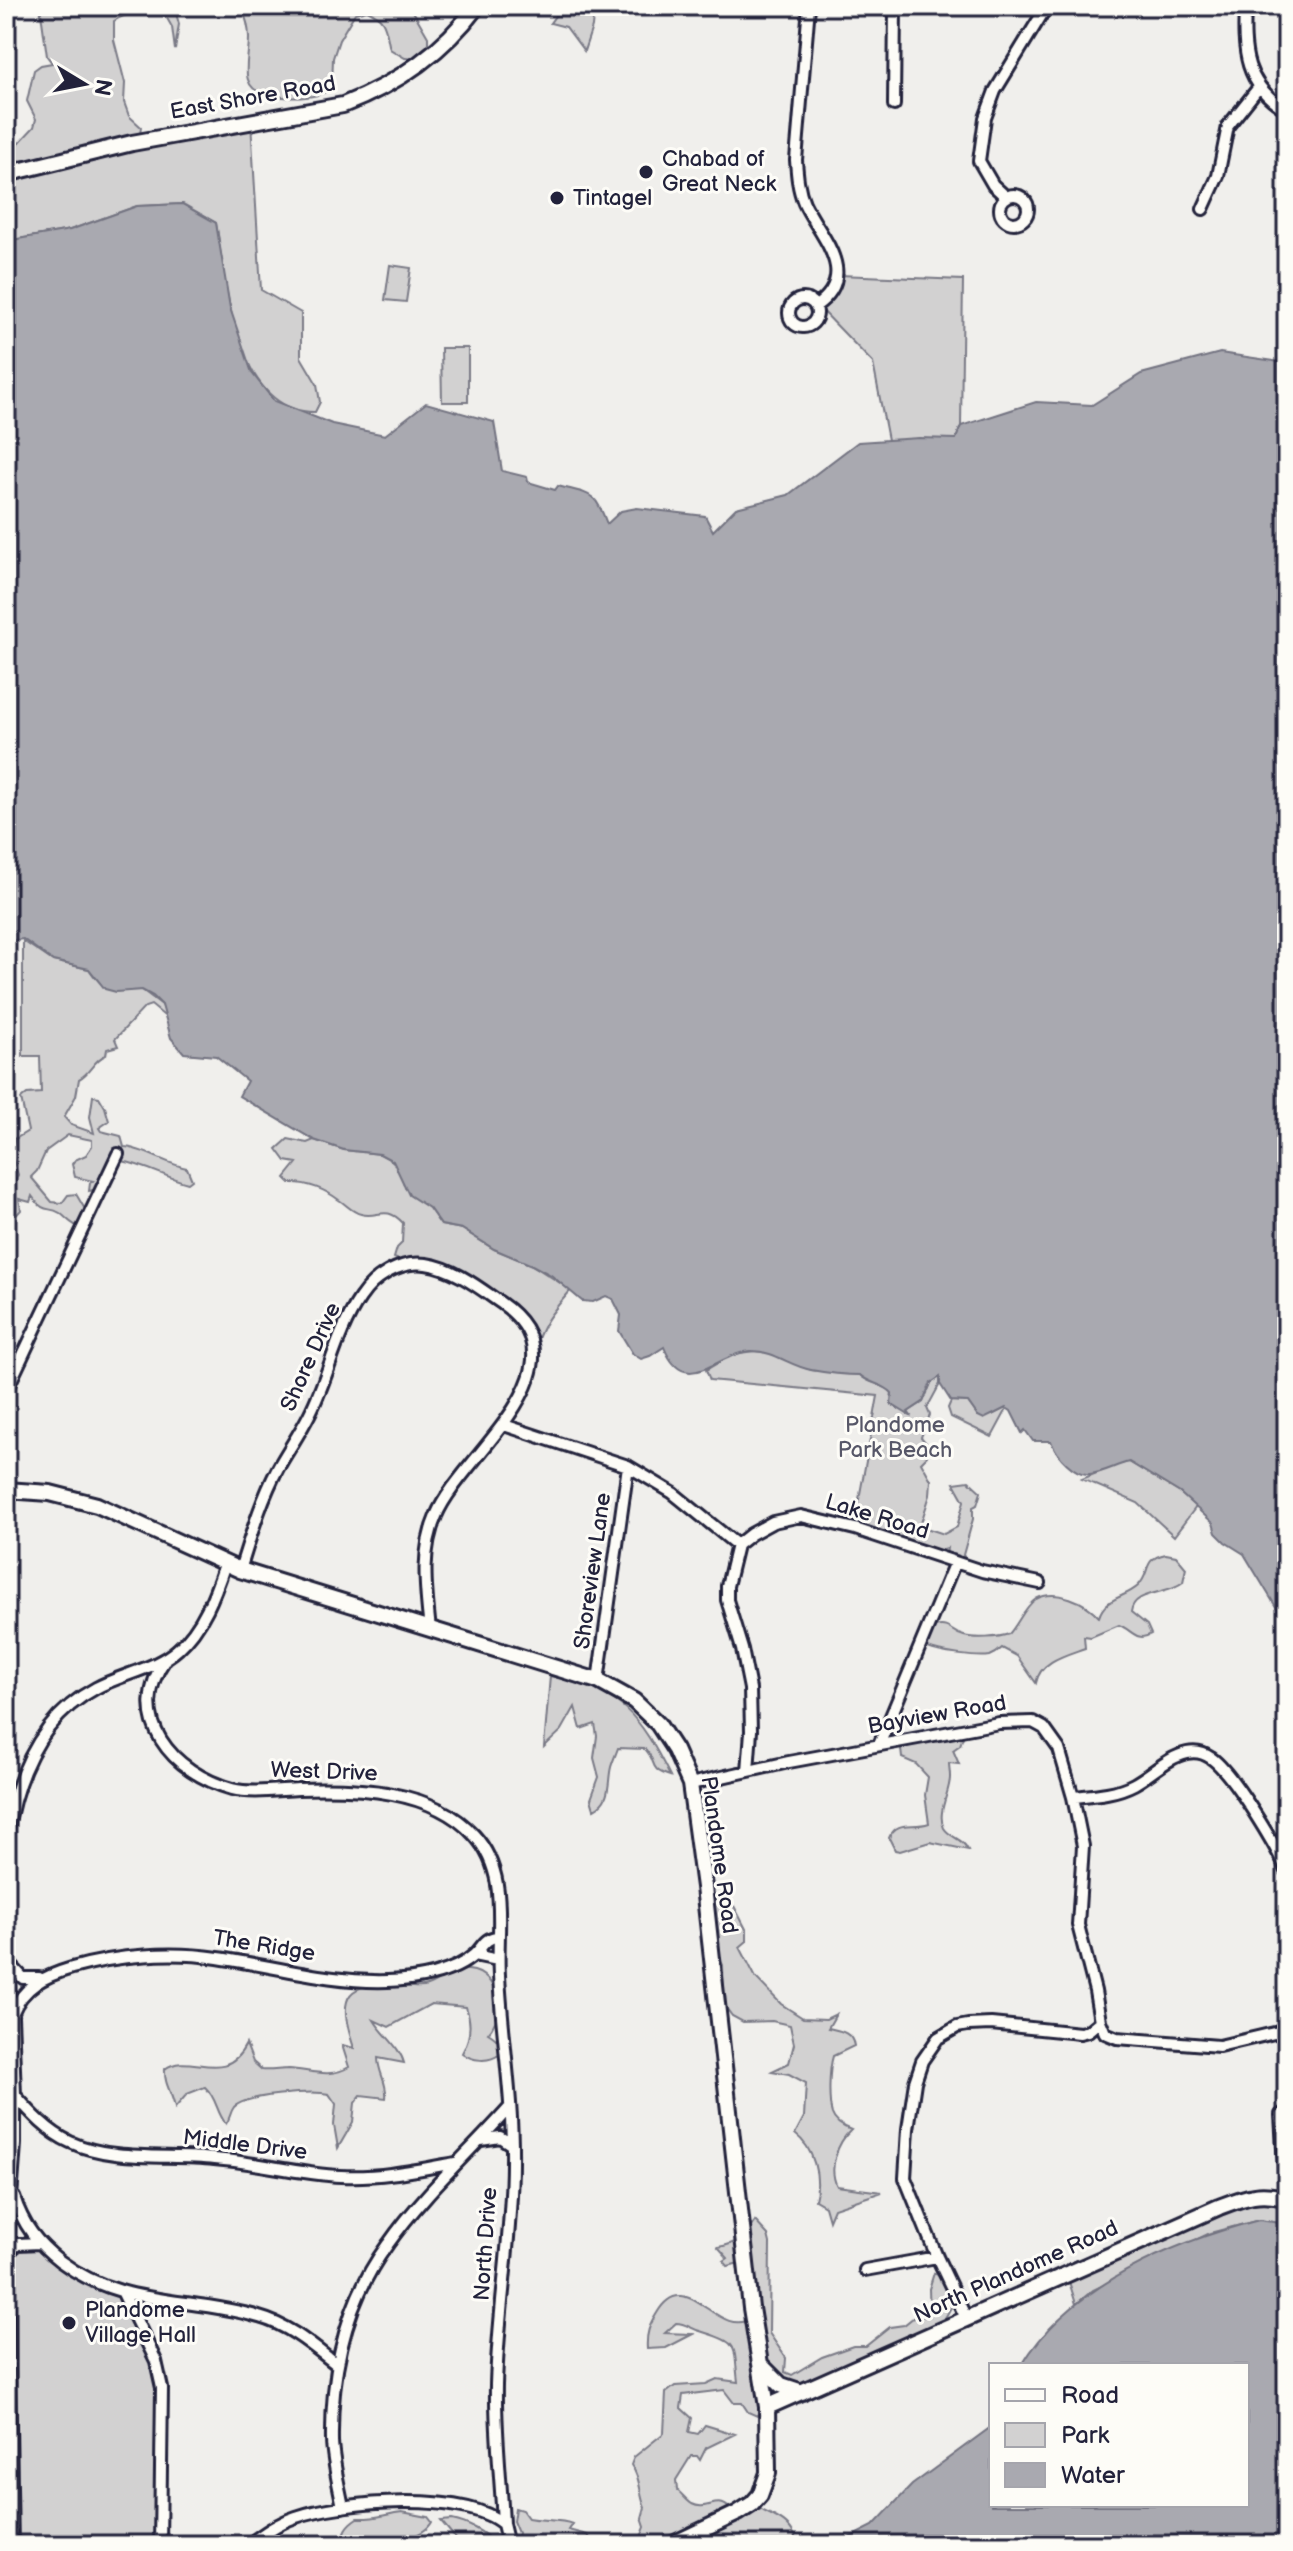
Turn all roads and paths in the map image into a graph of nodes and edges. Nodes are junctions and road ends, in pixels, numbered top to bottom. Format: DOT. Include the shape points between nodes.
graph roads {
  1 [pos="477,6"];
  2 [pos="809,6"];
  3 [pos="895,6"];
  4 [pos="1047,6"];
  5 [pos="1245,6"];
  6 [pos="1259,87"];
  7 [pos="894,105"];
  8 [pos="1287,110"];
  9 [pos="6,174"];
  10 [pos="1006,197"];
  11 [pos="1203,209"];
  12 [pos="816,306"];
  13 [pos="118,1154"];
  14 [pos="6,1391"];
  15 [pos="504,1425"];
  16 [pos="628,1466"];
  17 [pos="6,1490"];
  18 [pos="737,1545"];
  19 [pos="955,1562"];
  20 [pos="225,1564"];
  21 [pos="240,1570"];
  22 [pos="1040,1583"];
  23 [pos="430,1630"];
  24 [pos="166,1658"];
  25 [pos="132,1673"];
  26 [pos="598,1681"];
  27 [pos="152,1691"];
  28 [pos="879,1745"];
  29 [pos="748,1771"];
  30 [pos="690,1784"];
  31 [pos="1073,1797"];
  32 [pos="8,1821"];
  33 [pos="6,1839"];
  34 [pos="1287,1871"];
  35 [pos="497,1942"];
  36 [pos="474,1955"];
  37 [pos="498,1960"];
  38 [pos="6,1962"];
  39 [pos="45,1978"];
  40 [pos="12,2016"];
  41 [pos="1100,2021"];
  42 [pos="1287,2030"];
  43 [pos="15,2095"];
  44 [pos="510,2107"];
  45 [pos="1287,2111"];
  46 [pos="479,2141"];
  47 [pos="512,2145"];
  48 [pos="455,2163"];
  49 [pos="12,2192"];
  50 [pos="1287,2199"];
  51 [pos="39,2243"];
  52 [pos="7,2253"];
  53 [pos="937,2257"];
  54 [pos="865,2270"];
  55 [pos="123,2293"];
  56 [pos="966,2318"];
  57 [pos="337,2365"];
  58 [pos="761,2365"];
  59 [pos="803,2392"];
  60 [pos="767,2407"];
  61 [pos="343,2507"];
  62 [pos="503,2524"];
  63 [pos="12,2545"];
  64 [pos="160,2545"];
  65 [pos="248,2545"];
  66 [pos="508,2545"];
  67 [pos="671,2545"];
  1 -- 9 [label="main road, East Shore Road" via="437,51 406,75 343,105 132,143"];
  2 -- 12 [label="street" via="798,182 837,270 833,289"];
  3 -- 7 [label="street"];
  4 -- 10 [label="street" via="993,94 985,118 979,161"];
  5 -- 6 [label="street" via="1245,52"];
  6 -- 8 [label="street"];
  6 -- 11 [label="street" via="1228,126 1218,176"];
  13 -- 14 [label="street"];
  15 -- 16 [label="street"];
  15 -- 21 [label="street, Shore Drive" via="531,1368 532,1343 524,1322 484,1290 440,1266 419,1263 390,1271 366,1289 347,1318 309,1415 263,1501"];
  15 -- 23 [label="street, Shore Drive" via="436,1515 425,1563"];
  16 -- 18 [label="street" via="673,1493"];
  16 -- 26 [label="street, Shoreview Lane"];
  17 -- 20 [label="main road, Plandome Road" via="50,1493 97,1505"];
  18 -- 19 [label="street, Lake Road" via="773,1522 801,1516"];
  18 -- 29 [label="street" via="727,1600 750,1689"];
  19 -- 22 [label="street, Lake Road"];
  19 -- 28 [label="street"];
  20 -- 21 [label="main road, Plandome Road"];
  20 -- 24 [label="street" via="204,1615"];
  21 -- 23 [label="main road, Plandome Road"];
  23 -- 26 [label="main road, Plandome Road"];
  24 -- 25 [label="street"];
  24 -- 27 [label="street, West Drive"];
  25 -- 27 [label="street"];
  25 -- 32 [label="street" via="96,1688 53,1721 24,1768"];
  26 -- 30 [label="main road, Plandome Road" via="634,1701 658,1724"];
  27 -- 35 [label="street, West Drive" via="155,1732 162,1745 181,1765 210,1782 235,1790 374,1792 423,1802 449,1815 475,1836 494,1870 499,1887"];
  28 -- 29 [label="street, Bayview Road"];
  28 -- 31 [label="street, Bayview Road" via="999,1723 1033,1722 1053,1738"];
  29 -- 30 [label="street, Bayview Road"];
  30 -- 58 [label="main road, Plandome Road"];
  31 -- 34 [label="street" via="1119,1790 1178,1756 1202,1753 1222,1769"];
  31 -- 41 [label="street, Bayview Road" via="1083,1846 1078,1925"];
  32 -- 33 [label="street"];
  35 -- 36 [label="street, The Ridge" via="485,1941"];
  35 -- 37 [label="street, North Drive"];
  36 -- 37 [label="street"];
  36 -- 39 [label="street, The Ridge" via="430,1975 388,1981 343,1979 211,1957 151,1956 88,1964"];
  37 -- 44 [label="street, North Drive"];
  38 -- 39 [label="street" via="23,1978"];
  38 -- 40 [label="street"];
  39 -- 40 [label="street, The Ridge" via="24,1992"];
  40 -- 43 [label="street"];
  41 -- 42 [label="street" via="1113,2037 1202,2046 1232,2045"];
  41 -- 53 [label="street" via="1073,2034 968,2025 947,2032 929,2048 915,2082 904,2166 908,2190"];
  43 -- 48 [label="street, Middle Drive" via="68,2141 111,2153 216,2159 340,2176 395,2174"];
  43 -- 49 [label="street"];
  44 -- 46 [label="street"];
  44 -- 47 [label="street, North Drive"];
  45 -- 50 [label="street" via="1281,2115"];
  46 -- 47 [label="street" via="495,2137"];
  46 -- 48 [label="street"];
  47 -- 62 [label="street, North Drive" via="496,2389"];
  48 -- 57 [label="street" via="374,2265 350,2315"];
  49 -- 51 [label="street"];
  49 -- 52 [label="street"];
  50 -- 56 [label="main road, North Plandome Road" via="1267,2194 1233,2201"];
  51 -- 52 [label="street" via="18,2244"];
  51 -- 55 [label="street" via="76,2272"];
  52 -- 63 [label="street"];
  53 -- 54 [label="street"];
  53 -- 56 [label="street"];
  55 -- 57 [label="street" via="261,2317 290,2330"];
  55 -- 64 [label="street" via="156,2361 162,2388"];
  56 -- 59 [label="main road, North Plandome Road"];
  57 -- 61 [label="street" via="332,2443"];
  58 -- 59 [label="main road" via="775,2381"];
  58 -- 60 [label="main road, Plandome Road"];
  59 -- 60 [label="main road, North Plandome Road"];
  60 -- 67 [label="main road, Plandome Road" via="768,2473 760,2495 738,2513"];
  61 -- 62 [label="street" via="430,2503 484,2513"];
  61 -- 65 [label="street" via="293,2518"];
  62 -- 66 [label="street, North Drive"];
}
